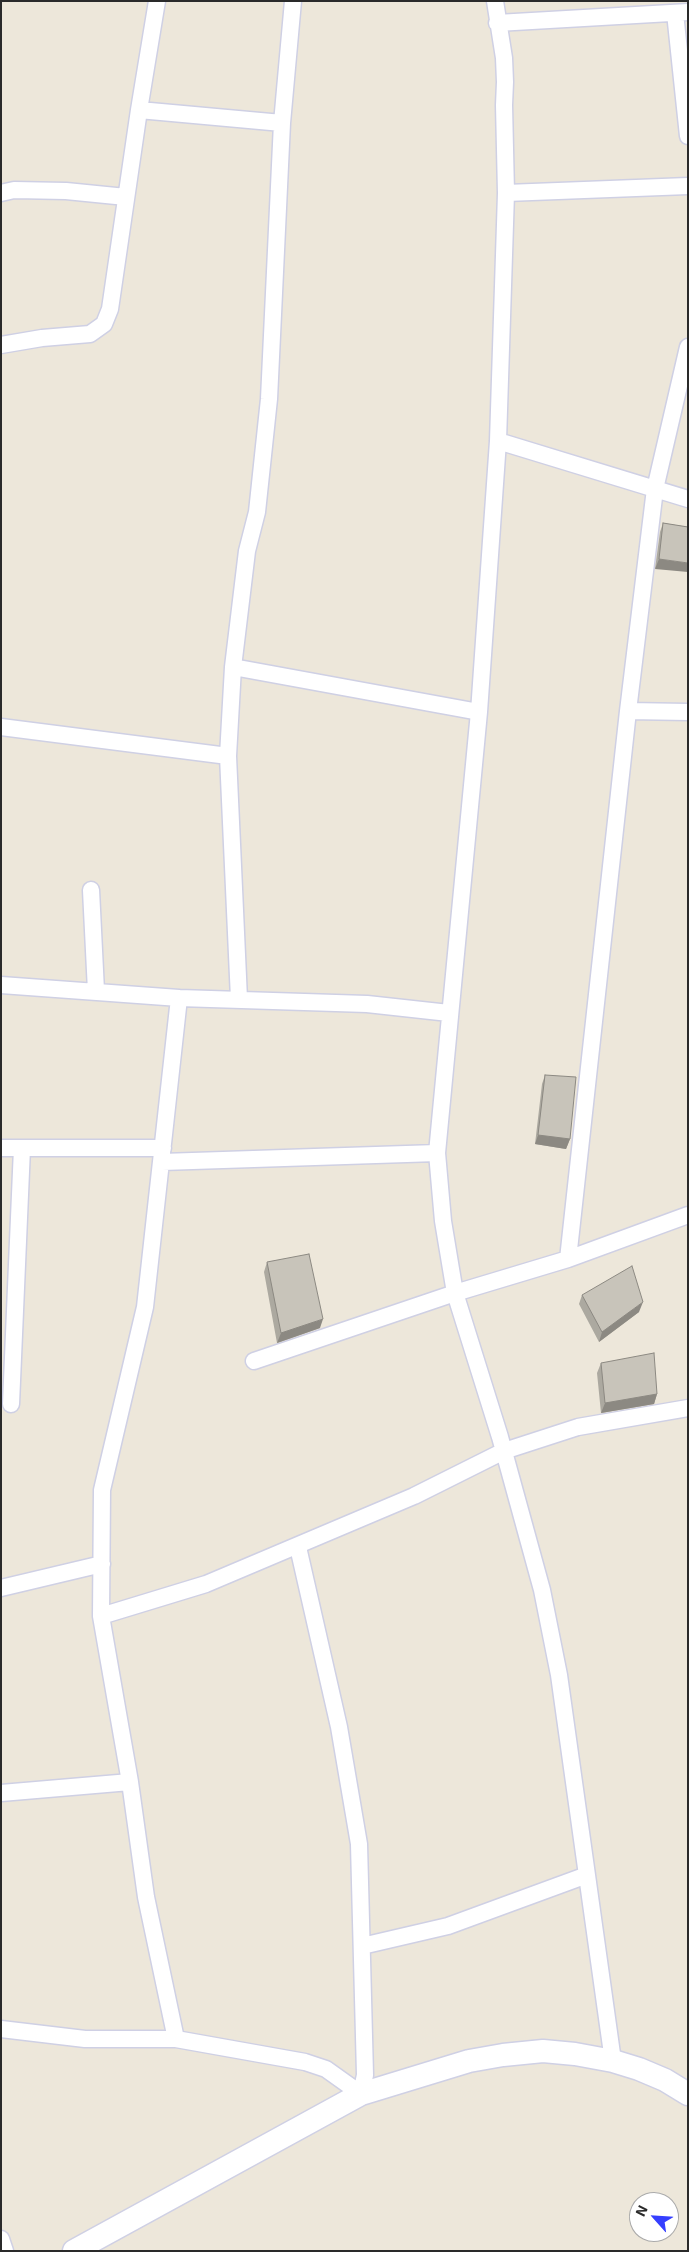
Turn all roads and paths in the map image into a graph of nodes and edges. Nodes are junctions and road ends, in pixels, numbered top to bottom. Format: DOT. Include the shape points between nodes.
graph roads {
  1 [pos="157,1"];
  2 [pos="293,1"];
  3 [pos="494,1"];
  4 [pos="681,13"];
  5 [pos="497,23"];
  6 [pos="139,110"];
  7 [pos="282,123"];
  8 [pos="688,136"];
  9 [pos="688,186"];
  10 [pos="1,193"];
  11 [pos="506,193"];
  12 [pos="126,197"];
  13 [pos="1,345"];
  14 [pos="688,347"];
  15 [pos="498,441"];
  16 [pos="655,489"];
  17 [pos="688,499"];
  18 [pos="233,667"];
  19 [pos="628,711"];
  20 [pos="479,712"];
  21 [pos="688,712"];
  22 [pos="1,727"];
  23 [pos="228,756"];
  24 [pos="91,890"];
  25 [pos="1,985"];
  26 [pos="96,991"];
  27 [pos="179,998"];
  28 [pos="239,1000"];
  29 [pos="449,1013"];
  30 [pos="1,1148"];
  31 [pos="22,1148"];
  32 [pos="437,1153"];
  33 [pos="163,1155"];
  34 [pos="688,1215"];
  35 [pos="568,1259"];
  36 [pos="455,1293"];
  37 [pos="254,1361"];
  38 [pos="11,1404"];
  39 [pos="688,1408"];
  40 [pos="504,1451"];
  41 [pos="298,1547"];
  42 [pos="102,1564"];
  43 [pos="1,1588"];
  44 [pos="101,1616"];
  45 [pos="130,1782"];
  46 [pos="1,1793"];
  47 [pos="587,1875"];
  48 [pos="362,1946"];
  49 [pos="1,2029"];
  50 [pos="176,2039"];
  51 [pos="613,2061"];
  52 [pos="361,2094"];
  53 [pos="688,2094"];
  54 [pos="1,2240"];
  55 [pos="5,2251"];
  56 [pos="74,2251"];
  1 -- 6 [label="street"];
  2 -- 7 [label="street"];
  3 -- 5 [label="street"];
  4 -- 5 [label="street"];
  4 -- 8 [label="street"];
  5 -- 11 [label="street" via="504,58"];
  6 -- 7 [label="street"];
  6 -- 12 [label="street"];
  7 -- 18 [label="street" via="269,399 257,512 247,552"];
  9 -- 11 [label="street"];
  10 -- 12 [label="street" via="14,190 66,191"];
  11 -- 15 [label="street"];
  12 -- 13 [label="street" via="110,309 104,324 90,334"];
  14 -- 16 [label="street"];
  15 -- 16 [label="street"];
  15 -- 20 [label="street"];
  16 -- 17 [label="street"];
  16 -- 19 [label="street"];
  18 -- 20 [label="street"];
  18 -- 23 [label="street"];
  19 -- 21 [label="street"];
  19 -- 35 [label="street"];
  20 -- 29 [label="street"];
  22 -- 23 [label="street"];
  23 -- 28 [label="street"];
  24 -- 26 [label="street"];
  25 -- 26 [label="street"];
  26 -- 27 [label="street"];
  27 -- 28 [label="street"];
  27 -- 33 [label="street"];
  28 -- 29 [label="street" via="367,1004"];
  29 -- 32 [label="street"];
  30 -- 31 [label="street"];
  31 -- 33 [label="street"];
  31 -- 38 [label="street"];
  32 -- 33 [label="street"];
  32 -- 36 [label="street" via="443,1221"];
  33 -- 42 [label="street" via="145,1307 102,1490"];
  34 -- 35 [label="street"];
  35 -- 36 [label="street"];
  36 -- 37 [label="street"];
  36 -- 40 [label="street"];
  39 -- 40 [label="street" via="578,1427"];
  40 -- 41 [label="street" via="414,1496"];
  40 -- 47 [label="street" via="542,1590 555,1656"];
  41 -- 44 [label="street" via="206,1584"];
  41 -- 48 [label="street" via="339,1726 359,1844"];
  42 -- 43 [label="street"];
  42 -- 44 [label="street"];
  44 -- 45 [label="street"];
  45 -- 46 [label="street"];
  45 -- 50 [label="street" via="146,1897"];
  47 -- 48 [label="street" via="448,1926"];
  47 -- 51 [label="street"];
  48 -- 52 [label="street" via="365,2075"];
  49 -- 50 [label="street" via="85,2039"];
  50 -- 52 [label="street" via="305,2062 326,2069"];
  51 -- 52 [label="street" via="542,2051 503,2055 469,2061"];
  51 -- 53 [label="street" via="664,2080"];
  52 -- 56 [label="street"];
  54 -- 55 [label="street"];
}
